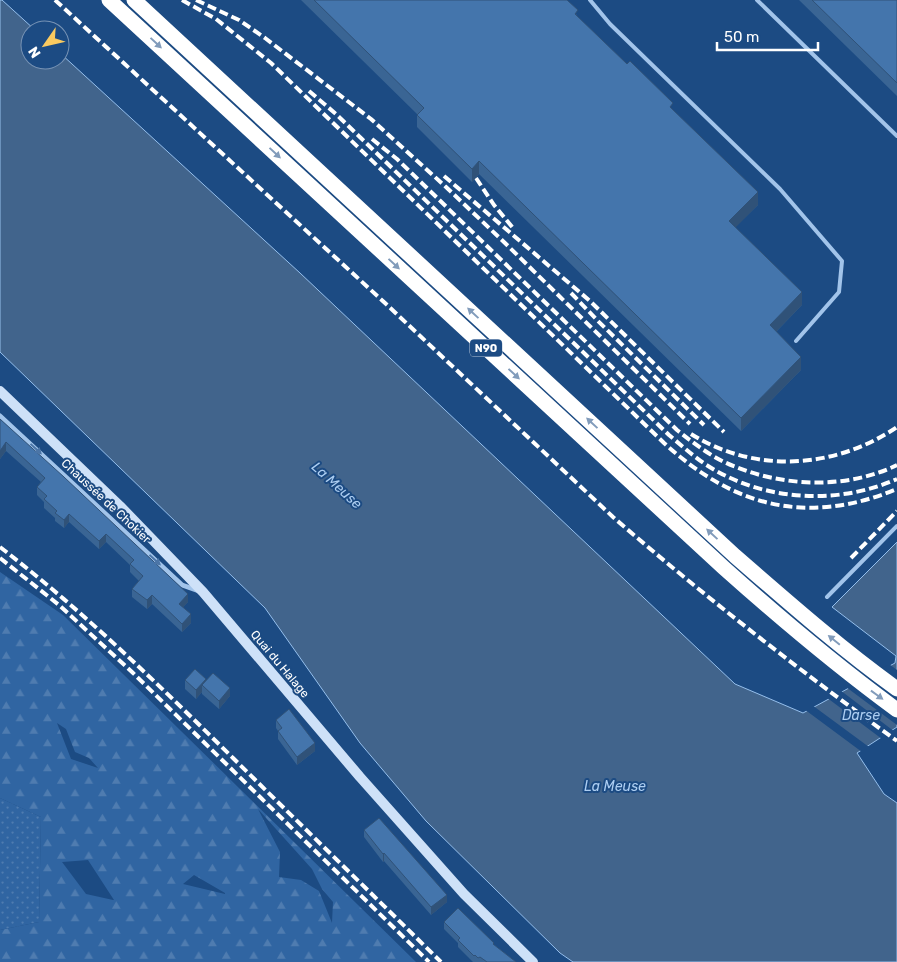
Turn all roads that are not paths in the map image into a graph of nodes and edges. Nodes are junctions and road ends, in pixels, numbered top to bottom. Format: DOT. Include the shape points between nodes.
graph roads {
  1 [pos="134,0"];
  2 [pos="590,0"];
  3 [pos="757,0"];
  4 [pos="115,5"];
  5 [pos="897,136"];
  6 [pos="796,341"];
  7 [pos="0,391"];
  8 [pos="0,416"];
  9 [pos="897,526"];
  10 [pos="203,592"];
  11 [pos="826,596"];
  12 [pos="897,689"];
  13 [pos="897,710"];
  14 [pos="533,962"];
  12 -- 1 [label="highway, N90, one-way" via="735,556"];
  2 -- 6 [label="lane" via="610,24 780,189 842,261 839,292"];
  3 -- 5 [label="lane"];
  4 -- 13 [label="highway, N90, one-way" via="724,568 783,621"];
  7 -- 10 [label="main road, Quai du Halage" via="120,506"];
  8 -- 10 [label="street, Chaussée de Chokier, one-way" via="182,585"];
  9 -- 11 [label="lane"];
  10 -- 14 [label="main road, Quai du Halage" via="464,894"];
}
